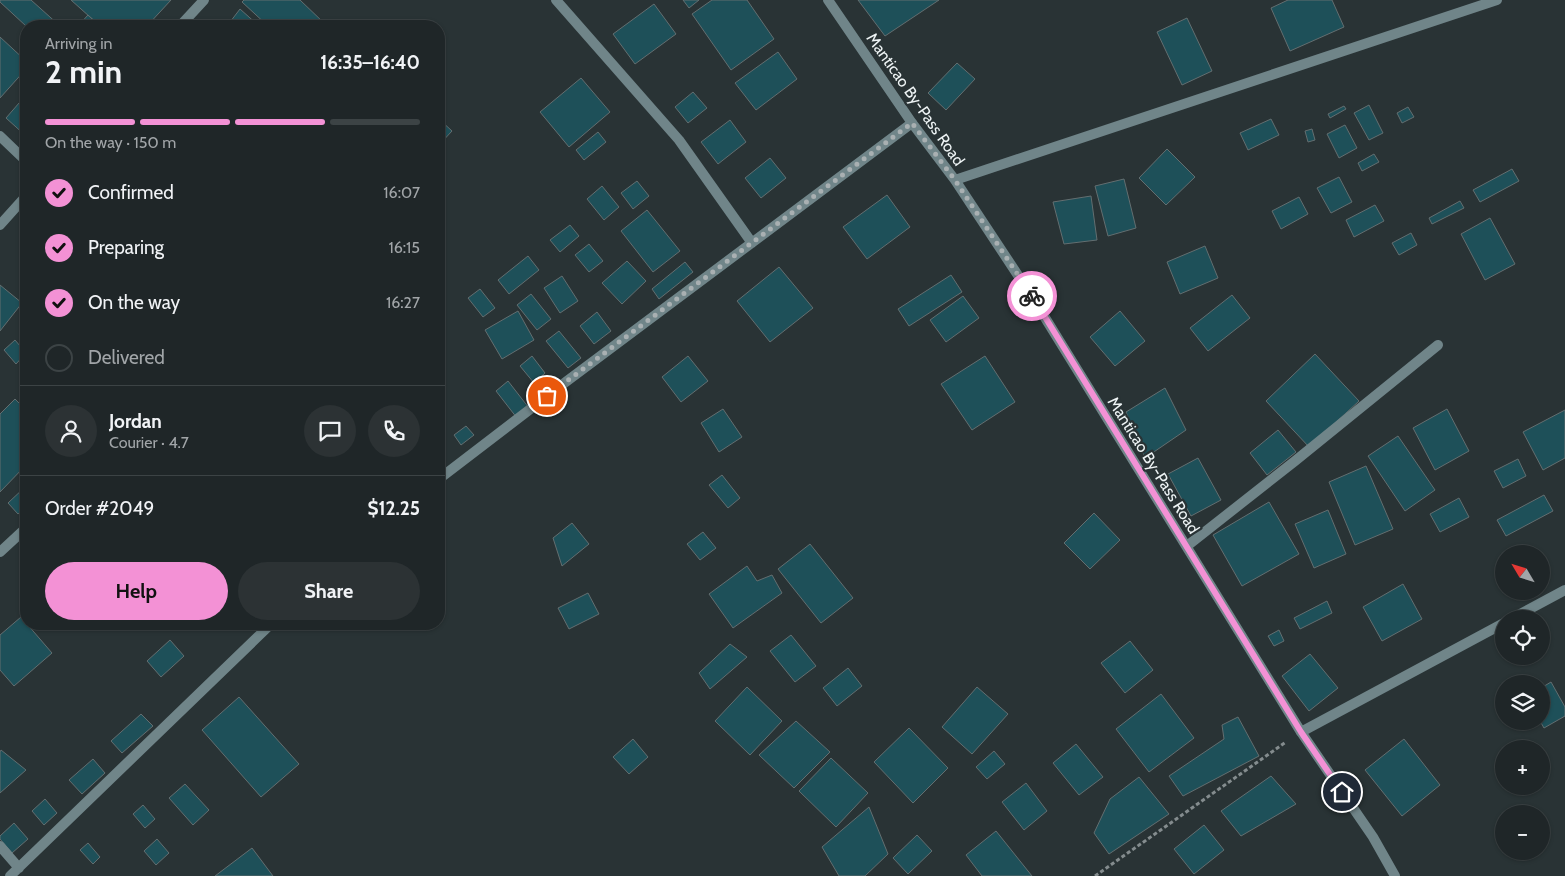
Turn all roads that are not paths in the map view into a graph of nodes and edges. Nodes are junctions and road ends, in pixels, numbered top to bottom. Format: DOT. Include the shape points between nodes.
graph roads {
  1 [pos="204,0"];
  2 [pos="556,0"];
  3 [pos="828,0"];
  4 [pos="1497,0"];
  5 [pos="186,20"];
  6 [pos="912,123"];
  7 [pos="0,136"];
  8 [pos="20,155"];
  9 [pos="955,180"];
  10 [pos="20,203"];
  11 [pos="0,225"];
  12 [pos="752,242"];
  13 [pos="1438,345"];
  14 [pos="445,474"];
  15 [pos="20,534"];
  16 [pos="1187,546"];
  17 [pos="0,552"];
  18 [pos="1565,590"];
  19 [pos="1528,610"];
  20 [pos="1495,628"];
  21 [pos="265,630"];
  22 [pos="1301,732"];
  23 [pos="0,846"];
  24 [pos="19,868"];
  25 [pos="10,876"];
  26 [pos="1394,876"];
  1 -- 5 [label="street"];
  2 -- 12 [label="street" via="679,140"];
  3 -- 6 [label="street, Manticao By-Pass Road"];
  4 -- 9 [label="street"];
  6 -- 9 [label="street, Manticao By-Pass Road"];
  6 -- 12 [label="street"];
  7 -- 8 [label="street"];
  9 -- 16 [label="street, Manticao By-Pass Road" via="1031,295"];
  10 -- 11 [label="street"];
  12 -- 14 [label="street"];
  13 -- 16 [label="street"];
  15 -- 17 [label="street"];
  16 -- 22 [label="street, Manticao By-Pass Road"];
  18 -- 19 [label="street"];
  20 -- 22 [label="street"];
  21 -- 24 [label="street"];
  22 -- 26 [label="street, Manticao By-Pass Road" via="1373,837"];
  23 -- 24 [label="street"];
  24 -- 25 [label="street"];
}
